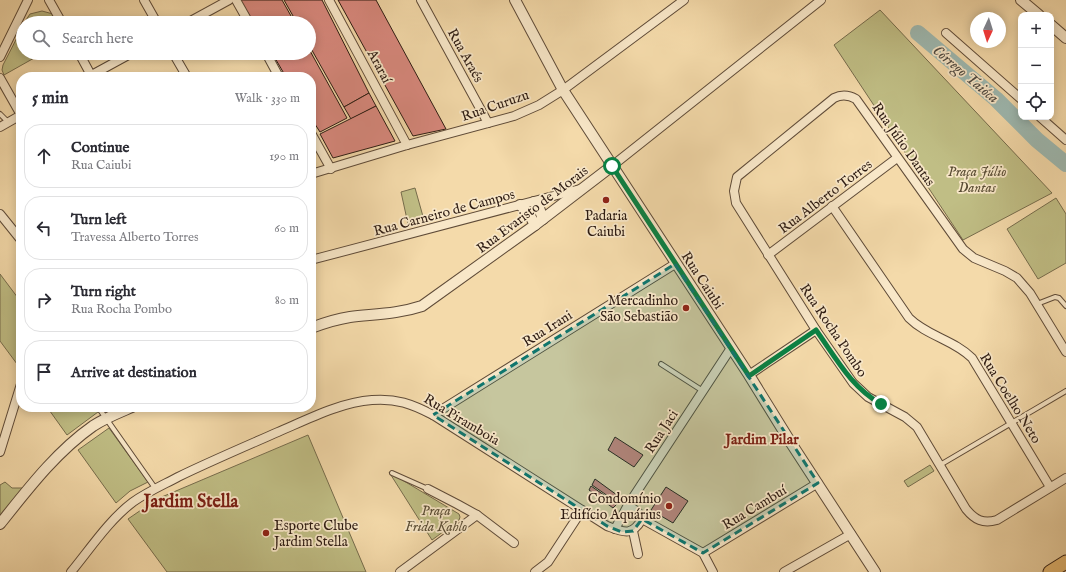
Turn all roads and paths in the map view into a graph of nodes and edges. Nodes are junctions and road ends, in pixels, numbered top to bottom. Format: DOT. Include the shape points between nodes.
graph roads {
  1 [pos="28,0"];
  2 [pos="50,0"];
  3 [pos="144,0"];
  4 [pos="229,0"];
  5 [pos="236,0"];
  6 [pos="329,0"];
  7 [pos="421,0"];
  8 [pos="515,0"];
  9 [pos="684,0"];
  10 [pos="821,0"];
  11 [pos="1021,0"];
  12 [pos="1035,12"];
  13 [pos="20,16"];
  14 [pos="58,16"];
  15 [pos="153,16"];
  16 [pos="199,16"];
  17 [pos="245,16"];
  18 [pos="16,24"];
  19 [pos="1054,28"];
  20 [pos="946,33"];
  21 [pos="1066,38"];
  22 [pos="0,57"];
  23 [pos="83,60"];
  24 [pos="120,60"];
  25 [pos="177,60"];
  26 [pos="270,60"];
  27 [pos="89,72"];
  28 [pos="98,72"];
  29 [pos="183,72"];
  30 [pos="276,72"];
  31 [pos="0,78"];
  32 [pos="563,90"];
  33 [pos="1018,96"];
  34 [pos="16,106"];
  35 [pos="0,114"];
  36 [pos="16,118"];
  37 [pos="1043,120"];
  38 [pos="8,122"];
  39 [pos="488,123"];
  40 [pos="0,127"];
  41 [pos="1066,140"];
  42 [pos="316,142"];
  43 [pos="407,145"];
  44 [pos="897,158"];
  45 [pos="612,166"];
  46 [pos="331,169"];
  47 [pos="316,173"];
  48 [pos="734,186"];
  49 [pos="584,188"];
  50 [pos="534,202"];
  51 [pos="520,206"];
  52 [pos="832,206"];
  53 [pos="0,214"];
  54 [pos="539,222"];
  55 [pos="16,234"];
  56 [pos="768,255"];
  57 [pos="316,259"];
  58 [pos="675,264"];
  59 [pos="1037,304"];
  60 [pos="1066,306"];
  61 [pos="316,326"];
  62 [pos="816,330"];
  63 [pos="731,348"];
  64 [pos="1066,352"];
  65 [pos="661,364"];
  66 [pos="749,376"];
  67 [pos="703,391"];
  68 [pos="1066,391"];
  69 [pos="16,400"];
  70 [pos="102,412"];
  71 [pos="120,412"];
  72 [pos="433,415"];
  73 [pos="106,418"];
  74 [pos="1012,423"];
  75 [pos="0,452"];
  76 [pos="940,465"];
  77 [pos="392,473"];
  78 [pos="1066,478"];
  79 [pos="818,483"];
  80 [pos="1050,487"];
  81 [pos="155,488"];
  82 [pos="428,489"];
  83 [pos="628,505"];
  84 [pos="582,510"];
  85 [pos="477,515"];
  86 [pos="642,519"];
  87 [pos="0,524"];
  88 [pos="615,529"];
  89 [pos="634,531"];
  90 [pos="851,534"];
  91 [pos="514,544"];
  92 [pos="703,553"];
  93 [pos="638,554"];
  94 [pos="1066,562"];
  95 [pos="71,572"];
  96 [pos="400,572"];
  97 [pos="535,572"];
  98 [pos="713,572"];
  99 [pos="784,572"];
  100 [pos="875,572"];
  101 [pos="1050,572"];
  1 -- 13 [label="street"];
  2 -- 14 [label="street"];
  3 -- 15 [label="street"];
  4 -- 16 [label="street"];
  5 -- 17 [label="street"];
  6 -- 43 [label="street, Araraí"];
  7 -- 39 [label="street, Rua Araés"];
  8 -- 32 [label="street, Rua Caiubi"];
  9 -- 32 [label="street, Rua Curuzu"];
  10 -- 45 [label="street, Rua Evaristo de Morais"];
  11 -- 12 [label="street"];
  18 -- 22 [label="street"];
  19 -- 21 [label="street"];
  20 -- 33 [label="street"];
  23 -- 27 [label="street"];
  24 -- 28 [label="street"];
  25 -- 29 [label="street"];
  26 -- 30 [label="street"];
  31 -- 34 [label="street"];
  32 -- 39 [label="street, Rua Curuzu" via="539,105 514,116"];
  32 -- 45 [label="street, Rua Caiubi"];
  35 -- 38 [label="lane"];
  36 -- 38 [label="street"];
  37 -- 41 [label="street"];
  38 -- 40 [label="street"];
  39 -- 43 [label="street, Rua Curuzu"];
  42 -- 46 [label="street"];
  43 -- 46 [label="street, Rua Curuzu"];
  44 -- 48 [label="street, Rua Júlio Dantas" via="856,99 842,96 834,98 740,174"];
  44 -- 52 [label="street, Rua Alberto Torres"];
  44 -- 59 [label="street, Rua Júlio Dantas" via="963,249 974,258 1017,278"];
  45 -- 49 [label="street, Rua Evaristo de Morais"];
  45 -- 58 [label="street, Rua Caiubi"];
  46 -- 47 [label="street, Rua Curuzu"];
  48 -- 56 [label="street, Rua Rocha Pombo" via="736,203"];
  49 -- 50 [label="street, Rua Carneiro de Campos"];
  49 -- 54 [label="street, Rua Evaristo de Morais"];
  50 -- 51 [label="street, Rua Carneiro de Campos"];
  50 -- 54 [label="street" via="539,208"];
  51 -- 54 [label="street"];
  51 -- 57 [label="street, Rua Carneiro de Campos"];
  52 -- 56 [label="street, Rua Alberto Torres"];
  52 -- 74 [label="street, Rua Coelho Neto" via="909,318 959,347 972,358"];
  53 -- 55 [label="street"];
  54 -- 61 [label="street, Rua Evaristo de Morais" via="422,306 400,312 349,317"];
  56 -- 62 [label="street, Rua Rocha Pombo"];
  58 -- 63 [label="street, Rua Caiubi"];
  58 -- 72 [label="street, Rua Irani"];
  59 -- 60 [label="lane" via="1055,297"];
  59 -- 64 [label="street, Rua Júlio Dantas"];
  62 -- 66 [label="street"];
  62 -- 76 [label="street, Rua Rocha Pombo" via="853,383 868,397 910,420 917,427"];
  63 -- 66 [label="street, Rua Caiubi"];
  63 -- 67 [label="street, Rua Jaci"];
  65 -- 67 [label="lane"];
  66 -- 79 [label="street, Rua Caiubi"];
  67 -- 83 [label="street, Rua Jaci"];
  68 -- 74 [label="lane"];
  69 -- 75 [label="street"];
  70 -- 73 [label="lane"];
  71 -- 73 [label="street"];
  72 -- 81 [label="street, Rua Piramboia" via="400,401 370,400 353,403 213,460"];
  72 -- 84 [label="street, Rua Piramboia"];
  73 -- 81 [label="lane"];
  73 -- 87 [label="street" via="62,452"];
  74 -- 76 [label="lane"];
  74 -- 80 [label="street, Rua Coelho Neto"];
  76 -- 80 [label="street, Rua Rocha Pombo" via="966,509 973,517 983,521 997,520"];
  77 -- 82 [label="lane"];
  78 -- 80 [label="street, Rua Rocha Pombo"];
  79 -- 90 [label="street, Rua Caiubi"];
  79 -- 92 [label="street, Rua Cambuí"];
  81 -- 95 [label="street, Rua Piramboia" via="118,515"];
  82 -- 85 [label="street"];
  83 -- 86 [label="street" via="638,512"];
  83 -- 88 [label="street, Rua Jaci"];
  84 -- 88 [label="street, Rua Piramboia"];
  84 -- 97 [label="street" via="548,562"];
  85 -- 91 [label="street"];
  85 -- 96 [label="street"];
  86 -- 89 [label="street"];
  86 -- 92 [label="street"];
  88 -- 89 [label="street, Rua Piramboia" via="622,532"];
  89 -- 93 [label="street"];
  90 -- 99 [label="street"];
  90 -- 100 [label="street, Rua Caiubi"];
  92 -- 98 [label="street"];
  94 -- 101 [label="main road"];
}
